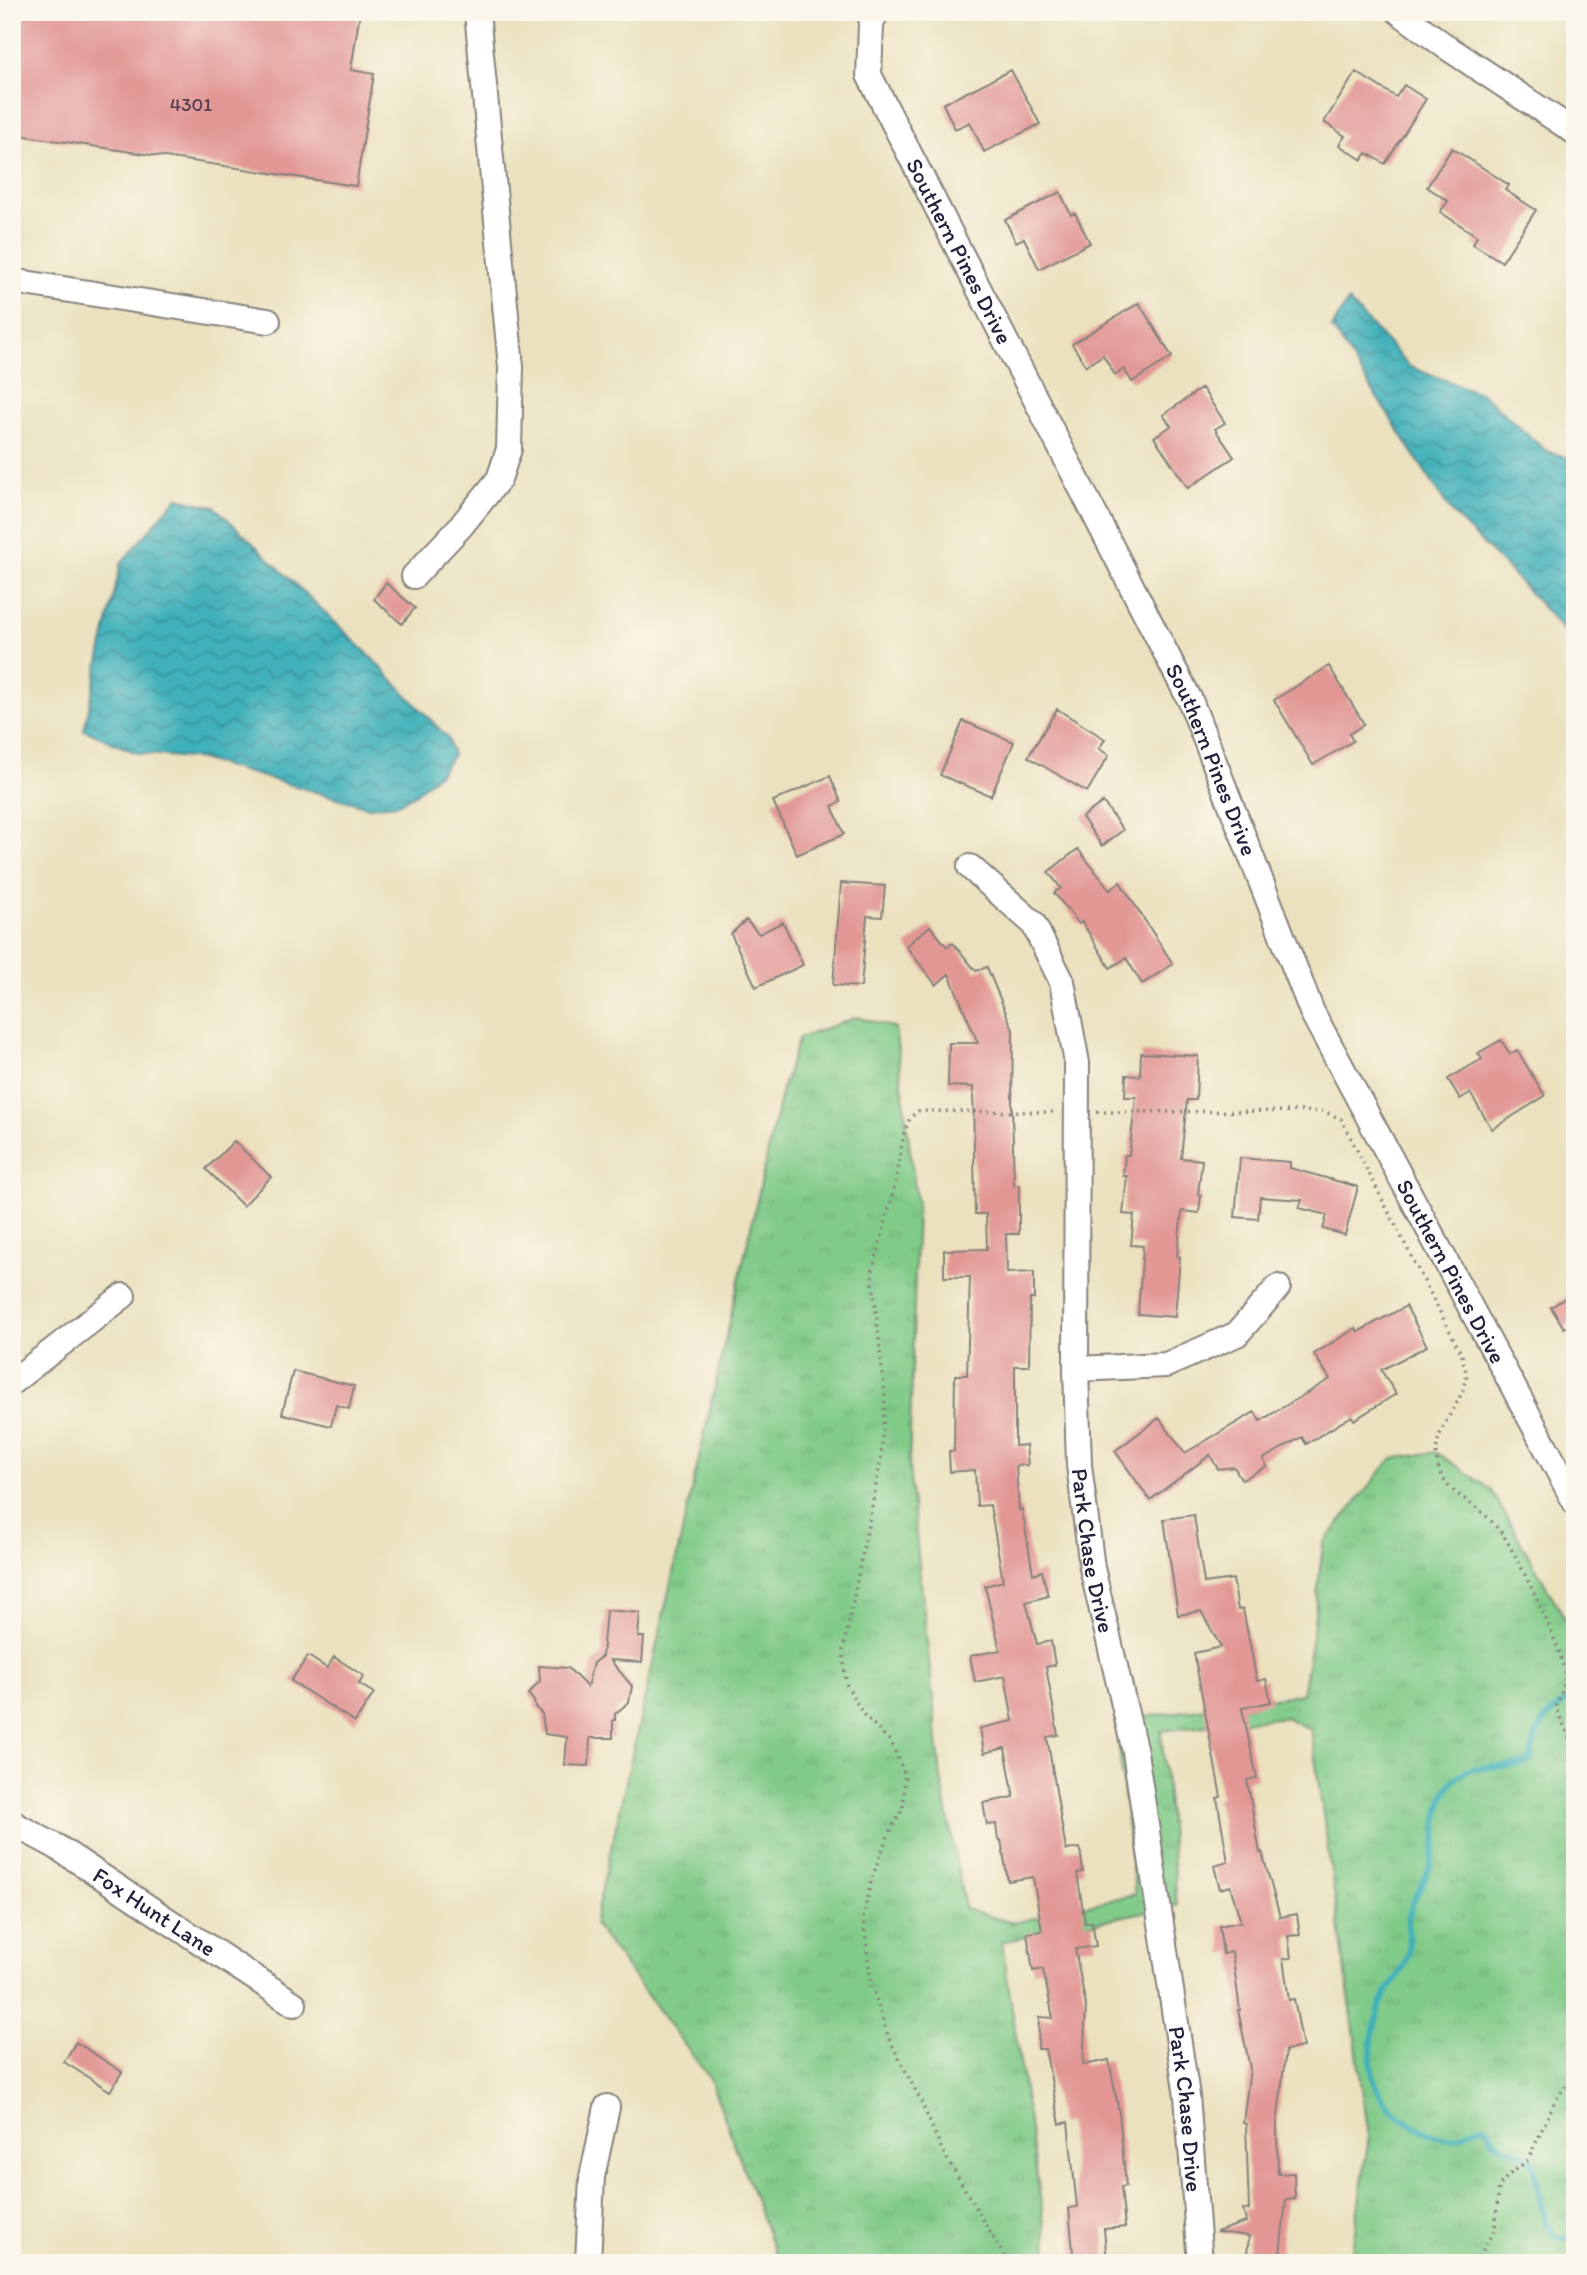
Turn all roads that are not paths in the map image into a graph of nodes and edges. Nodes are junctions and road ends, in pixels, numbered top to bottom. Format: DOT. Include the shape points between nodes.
graph roads {
  1 [pos="477,12"];
  2 [pos="876,12"];
  3 [pos="1399,12"];
  4 [pos="1575,132"];
  5 [pos="12,281"];
  6 [pos="268,321"];
  7 [pos="414,576"];
  8 [pos="970,867"];
  9 [pos="1278,1287"];
  10 [pos="123,1296"];
  11 [pos="1076,1369"];
  12 [pos="12,1382"];
  13 [pos="1575,1502"];
  14 [pos="12,1823"];
  15 [pos="294,2004"];
  16 [pos="607,2107"];
  17 [pos="588,2263"];
  18 [pos="1200,2263"];
  1 -- 7 [label="street" via="511,367 509,449 499,479"];
  2 -- 13 [label="street, Southern Pines Drive" via="871,25 869,75 1190,700 1312,1012"];
  3 -- 4 [label="street"];
  5 -- 6 [label="street"];
  8 -- 11 [label="street, Park Chase Drive" via="1033,923 1062,982 1077,1063"];
  9 -- 11 [label="street" via="1237,1334 1166,1365"];
  10 -- 12 [label="street"];
  11 -- 18 [label="street, Park Chase Drive" via="1079,1465 1091,1568 1135,1752 1187,2096"];
  14 -- 15 [label="street, Fox Hunt Lane" via="57,1847"];
  16 -- 17 [label="street" via="592,2177"];
}
